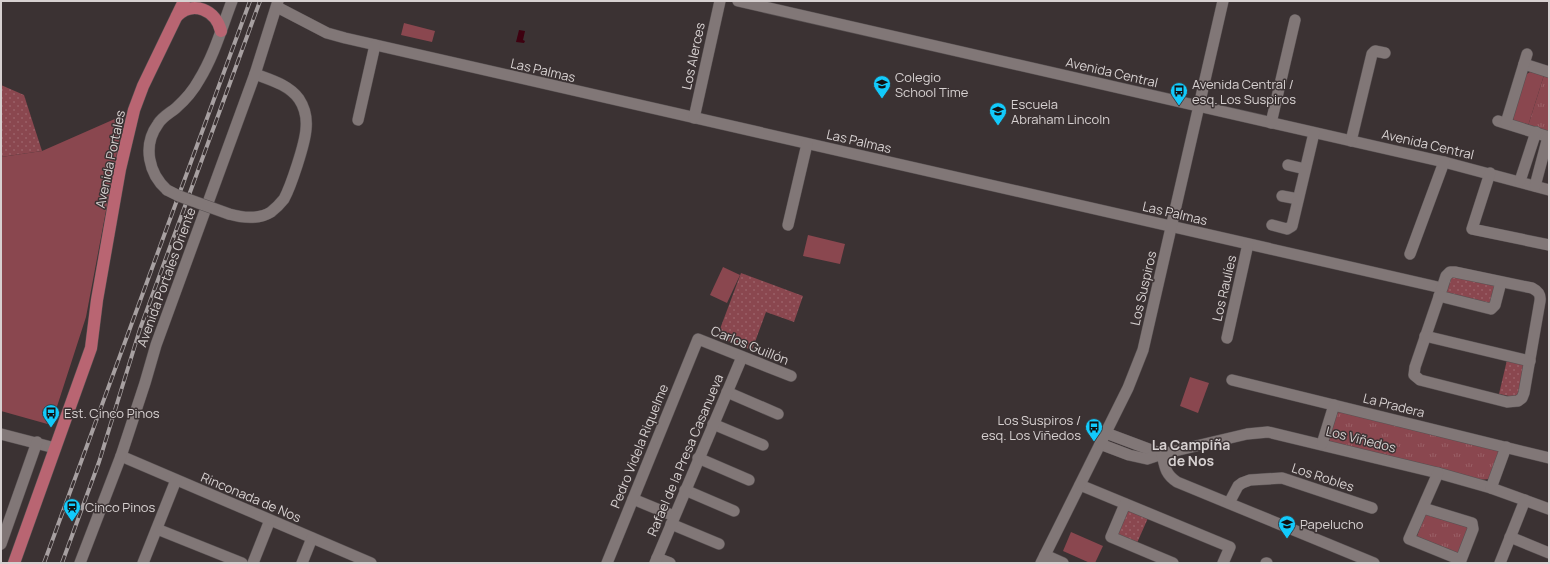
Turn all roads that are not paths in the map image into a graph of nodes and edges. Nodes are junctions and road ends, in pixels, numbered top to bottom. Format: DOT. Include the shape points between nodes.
graph roads {
  1 [pos="184,1"];
  2 [pos="232,1"];
  3 [pos="720,1"];
  4 [pos="738,1"];
  5 [pos="1223,1"];
  6 [pos="277,4"];
  7 [pos="177,16"];
  8 [pos="1295,20"];
  9 [pos="221,31"];
  10 [pos="375,46"];
  11 [pos="1385,53"];
  12 [pos="1549,72"];
  13 [pos="255,74"];
  14 [pos="1199,106"];
  15 [pos="694,118"];
  16 [pos="358,120"];
  17 [pos="1271,123"];
  18 [pos="1536,132"];
  19 [pos="1314,133"];
  20 [pos="1549,137"];
  21 [pos="1351,142"];
  22 [pos="808,144"];
  23 [pos="1444,162"];
  24 [pos="1288,165"];
  25 [pos="1305,169"];
  26 [pos="1490,173"];
  27 [pos="1520,182"];
  28 [pos="1535,186"];
  29 [pos="1549,190"];
  30 [pos="1282,196"];
  31 [pos="1298,199"];
  32 [pos="788,225"];
  33 [pos="1272,225"];
  34 [pos="1171,227"];
  35 [pos="1248,244"];
  36 [pos="1549,245"];
  37 [pos="1410,254"];
  38 [pos="1500,282"];
  39 [pos="1440,292"];
  40 [pos="1425,336"];
  41 [pos="1227,338"];
  42 [pos="698,340"];
  43 [pos="742,357"];
  44 [pos="1530,361"];
  45 [pos="791,376"];
  46 [pos="1232,380"];
  47 [pos="727,392"];
  48 [pos="1334,405"];
  49 [pos="778,414"];
  50 [pos="713,424"];
  51 [pos="1106,433"];
  52 [pos="1,434"];
  53 [pos="1100,444"];
  54 [pos="1322,444"];
  55 [pos="47,445"];
  56 [pos="763,445"];
  57 [pos="1506,448"];
  58 [pos="1162,454"];
  59 [pos="121,456"];
  60 [pos="698,458"];
  61 [pos="1549,458"];
  62 [pos="1438,473"];
  63 [pos="176,480"];
  64 [pos="749,480"];
  65 [pos="1080,485"];
  66 [pos="1491,488"];
  67 [pos="685,490"];
  68 [pos="633,499"];
  69 [pos="1525,500"];
  70 [pos="1229,503"];
  71 [pos="1125,504"];
  72 [pos="1372,508"];
  73 [pos="1423,508"];
  74 [pos="1549,509"];
  75 [pos="734,511"];
  76 [pos="270,520"];
  77 [pos="672,520"];
  78 [pos="157,529"];
  79 [pos="1510,537"];
  80 [pos="312,538"];
  81 [pos="1,544"];
  82 [pos="719,544"];
  83 [pos="1549,553"];
  84 [pos="1043,559"];
  85 [pos="656,561"];
  86 [pos="7,563"];
  87 [pos="14,563"];
  88 [pos="80,563"];
  89 [pos="143,563"];
  90 [pos="242,563"];
  91 [pos="253,563"];
  92 [pos="302,563"];
  93 [pos="371,563"];
  94 [pos="607,563"];
  95 [pos="670,563"];
  96 [pos="1063,563"];
  97 [pos="1173,563"];
  98 [pos="1223,563"];
  99 [pos="1374,563"];
  100 [pos="1500,563"];
  1 -- 7 [label="main road, Avenida Portales"];
  2 -- 9 [label="street"];
  3 -- 15 [label="street, Los Alerces"];
  4 -- 14 [label="street, Avenida Central"];
  5 -- 14 [label="street, Los Suspiros"];
  6 -- 10 [label="street, Las Palmas" via="327,33"];
  6 -- 13 [label="street, Avenida Portales Oriente"];
  7 -- 9 [label="main road" via="188,8 201,8 214,16"];
  7 -- 55 [label="main road, Avenida Portales" via="143,86 131,120 92,332 83,347"];
  8 -- 17 [label="street"];
  9 -- 13 [label="street, bridge" via="199,81 182,103 158,123 152,136 149,150 151,165 158,180 167,190 230,214 245,217 267,214 284,199 305,135 304,112 296,95 279,83"];
  10 -- 15 [label="street, Las Palmas"];
  10 -- 16 [label="street"];
  11 -- 21 [label="street" via="1375,51 1372,54"];
  12 -- 18 [label="street" via="1525,59 1502,122"];
  13 -- 59 [label="street, Avenida Portales Oriente" via="156,345"];
  14 -- 17 [label="street, Avenida Central"];
  14 -- 34 [label="street, Los Suspiros"];
  15 -- 22 [label="street, Las Palmas"];
  17 -- 19 [label="street, Avenida Central"];
  18 -- 20 [label="street"];
  18 -- 27 [label="street"];
  19 -- 21 [label="street, Avenida Central"];
  19 -- 25 [label="street"];
  20 -- 28 [label="street"];
  21 -- 23 [label="street, Avenida Central"];
  22 -- 32 [label="street"];
  22 -- 34 [label="street, Las Palmas"];
  23 -- 26 [label="street, Avenida Central"];
  23 -- 37 [label="street"];
  24 -- 25 [label="street"];
  25 -- 31 [label="street"];
  26 -- 27 [label="street, Avenida Central"];
  26 -- 36 [label="street" via="1472,229"];
  27 -- 28 [label="street, Avenida Central"];
  28 -- 29 [label="street, Avenida Central"];
  30 -- 31 [label="street"];
  31 -- 33 [label="street" via="1291,227 1287,229"];
  34 -- 35 [label="street, Las Palmas"];
  34 -- 51 [label="street, Los Suspiros" via="1143,350 1134,376"];
  35 -- 39 [label="street, Las Palmas"];
  35 -- 41 [label="street, Los Raulíes"];
  38 -- 39 [label="street" via="1453,272 1446,276"];
  38 -- 39 [label="street, Las Palmas" via="1495,305 1491,309"];
  38 -- 44 [label="street" via="1532,288 1540,295"];
  39 -- 40 [label="street"];
  40 -- 44 [label="street"];
  40 -- 44 [label="street" via="1413,372 1416,378 1507,402 1516,402 1522,398"];
  42 -- 43 [label="street, Carlos Guillón"];
  42 -- 68 [label="street, Pedro Videla Riquelme"];
  43 -- 45 [label="street, Carlos Guillón"];
  43 -- 47 [label="street, Rafael de la Presa Casanueva"];
  46 -- 48 [label="street, La Pradera"];
  47 -- 49 [label="street"];
  47 -- 50 [label="street, Rafael de la Presa Casanueva"];
  48 -- 54 [label="street"];
  48 -- 57 [label="street, La Pradera"];
  50 -- 56 [label="street"];
  50 -- 60 [label="street, Rafael de la Presa Casanueva"];
  51 -- 53 [label="street, Los Suspiros"];
  51 -- 58 [label="street"];
  52 -- 55 [label="street"];
  53 -- 58 [label="street, Los Viñedos" via="1140,459"];
  53 -- 65 [label="street, Los Suspiros"];
  54 -- 58 [label="street, Los Viñedos" via="1268,432"];
  54 -- 62 [label="street, Los Viñedos"];
  55 -- 81 [label="street, Avenida Portales"];
  55 -- 86 [label="main road, Avenida Portales"];
  55 -- 87 [label="main road, Avenida Portales"];
  57 -- 61 [label="street, La Pradera"];
  57 -- 66 [label="street"];
  58 -- 70 [label="street" via="1170,477"];
  59 -- 63 [label="street, Rinconada de Nos"];
  59 -- 88 [label="street, Avenida Portales Oriente"];
  60 -- 64 [label="street"];
  60 -- 67 [label="street, Rafael de la Presa Casanueva"];
  62 -- 66 [label="street, Los Viñedos"];
  62 -- 73 [label="street"];
  63 -- 76 [label="street, Rinconada de Nos"];
  63 -- 78 [label="street"];
  65 -- 71 [label="street"];
  65 -- 84 [label="street, Los Suspiros"];
  66 -- 69 [label="street, Los Viñedos"];
  67 -- 75 [label="street"];
  67 -- 77 [label="street, Rafael de la Presa Casanueva"];
  68 -- 77 [label="street"];
  68 -- 94 [label="street, Pedro Videla Riquelme"];
  69 -- 74 [label="street, Los Viñedos"];
  69 -- 79 [label="street"];
  70 -- 72 [label="street, Los Robles" via="1242,483 1282,478"];
  70 -- 99 [label="street"];
  71 -- 97 [label="street" via="1111,537"];
  71 -- 98 [label="street" via="1230,547"];
  73 -- 73 [label="street" via="1409,539 1461,560 1474,530 1472,523"];
  76 -- 80 [label="street, Rinconada de Nos"];
  76 -- 91 [label="street"];
  77 -- 82 [label="street"];
  77 -- 85 [label="street, Rafael de la Presa Casanueva"];
  78 -- 89 [label="street"];
  78 -- 90 [label="street"];
  79 -- 83 [label="street"];
  79 -- 100 [label="street"];
  80 -- 92 [label="street"];
  80 -- 93 [label="street, Rinconada de Nos"];
  84 -- 96 [label="street"];
  85 -- 95 [label="street"];
}
